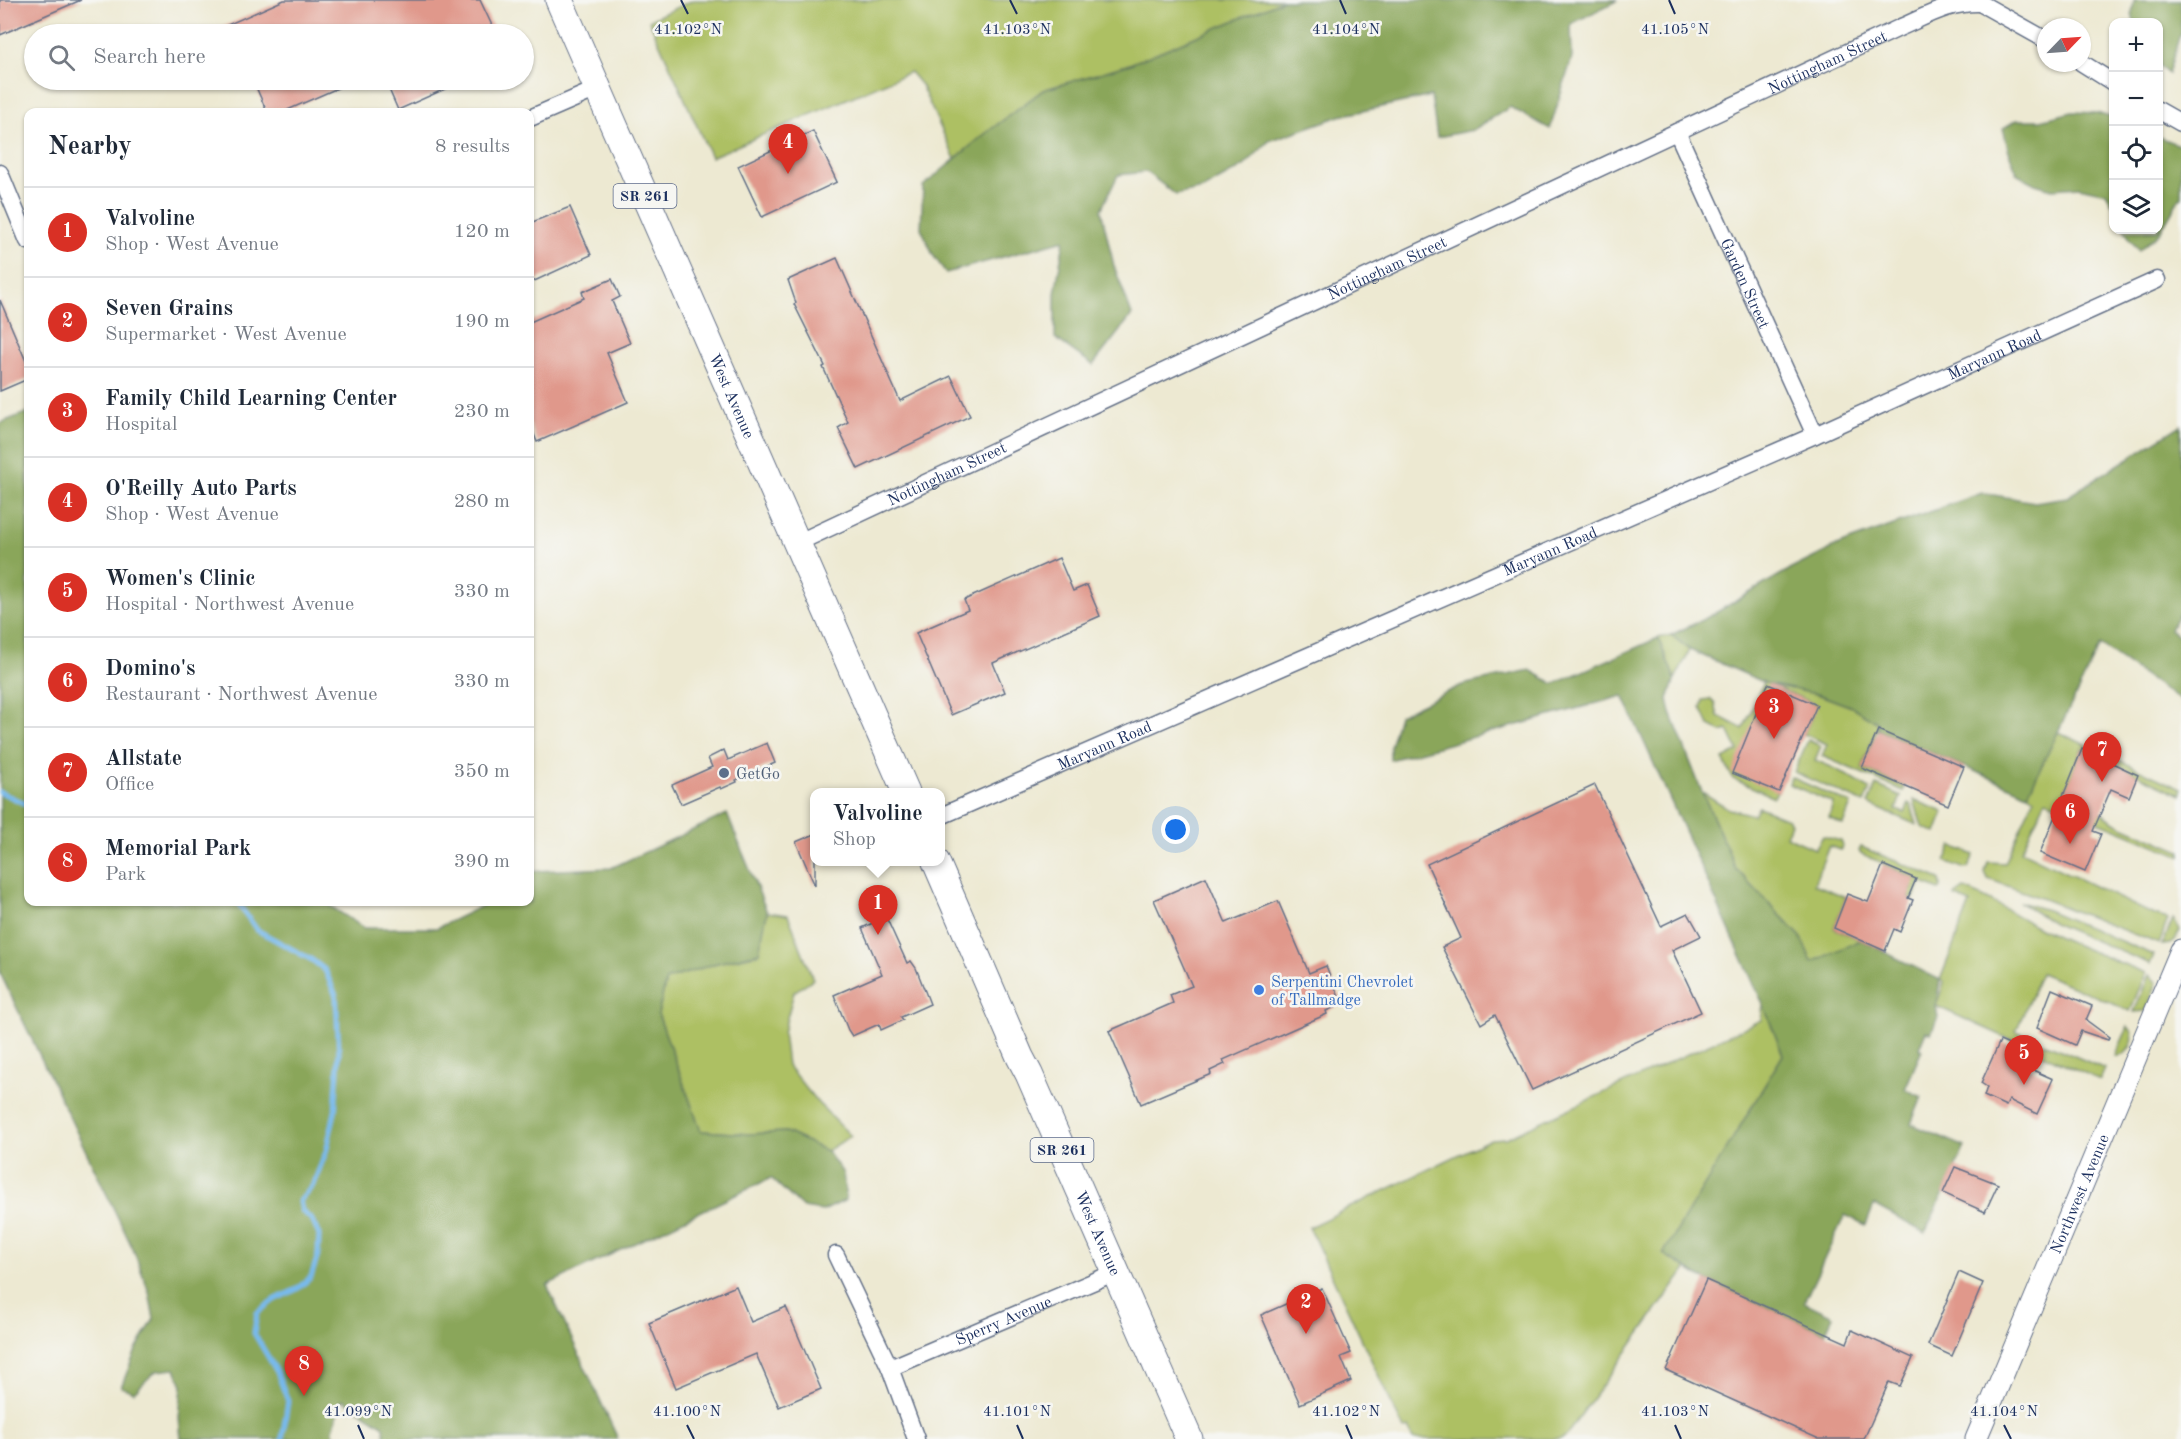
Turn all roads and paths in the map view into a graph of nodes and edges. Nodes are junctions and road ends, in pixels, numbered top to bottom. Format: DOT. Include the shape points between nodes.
graph roads {
  1 [pos="559,0"];
  2 [pos="1980,1"];
  3 [pos="2037,35"];
  4 [pos="2091,69"];
  5 [pos="2109,80"];
  6 [pos="597,89"];
  7 [pos="2163,113"];
  8 [pos="534,116"];
  9 [pos="2181,123"];
  10 [pos="1677,132"];
  11 [pos="0,173"];
  12 [pos="24,231"];
  13 [pos="2157,280"];
  14 [pos="1815,435"];
  15 [pos="797,543"];
  16 [pos="904,788"];
  17 [pos="945,814"];
  18 [pos="938,866"];
  19 [pos="2181,950"];
  20 [pos="836,1255"];
  21 [pos="1116,1272"];
  22 [pos="891,1368"];
  23 [pos="916,1439"];
  24 [pos="1189,1439"];
  25 [pos="1976,1439"];
  1 -- 6 [label="main road, West Avenue / SR 261"];
  2 -- 3 [label="street"];
  2 -- 10 [label="street, Nottingham Street" via="1951,5"];
  4 -- 5 [label="street"];
  6 -- 8 [label="street"];
  6 -- 15 [label="main road, West Avenue / SR 261"];
  7 -- 9 [label="street"];
  10 -- 14 [label="street, Garden Street"];
  10 -- 15 [label="street, Nottingham Street"];
  11 -- 12 [label="street"];
  13 -- 14 [label="street, Maryann Road"];
  14 -- 17 [label="street, Maryann Road"];
  15 -- 16 [label="main road, West Avenue / SR 261"];
  18 -- 21 [label="main road, West Avenue / SR 261"];
  19 -- 25 [label="street, Northwest Avenue"];
  20 -- 22 [label="street"];
  21 -- 22 [label="street, Sperry Avenue"];
  21 -- 24 [label="main road, West Avenue / SR 261"];
  22 -- 23 [label="street"];
}
